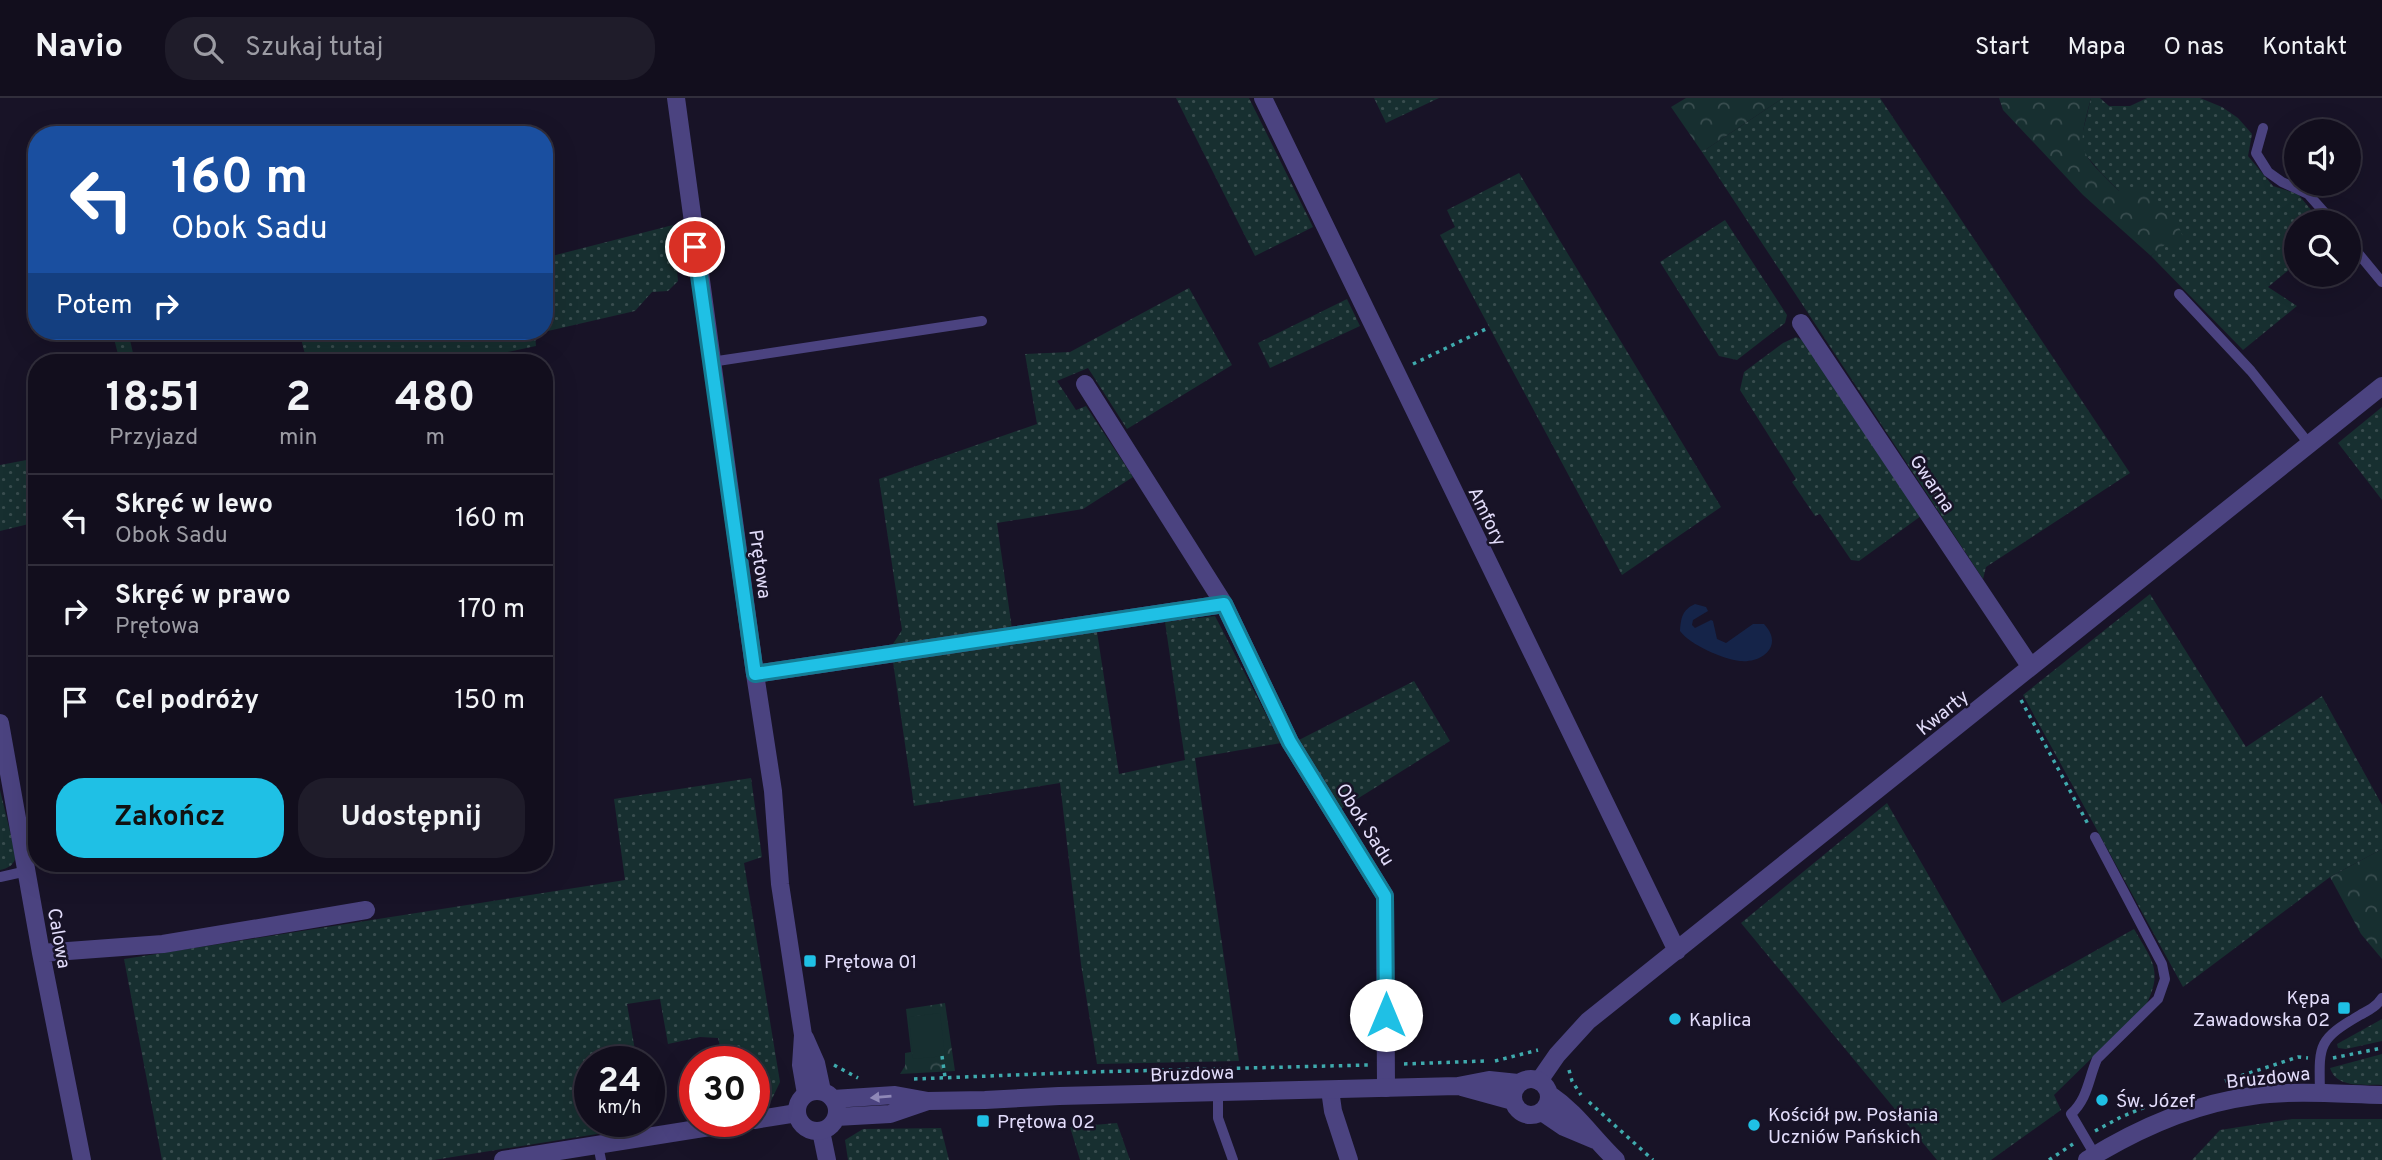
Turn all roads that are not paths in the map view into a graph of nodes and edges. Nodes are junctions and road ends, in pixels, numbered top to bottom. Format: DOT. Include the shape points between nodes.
graph roads {
  1 [pos="676,98"];
  2 [pos="1263,98"];
  3 [pos="2263,128"];
  4 [pos="2322,210"];
  5 [pos="2361,257"];
  6 [pos="2382,282"];
  7 [pos="2179,294"];
  8 [pos="982,321"];
  9 [pos="1801,323"];
  10 [pos="711,362"];
  11 [pos="1085,384"];
  12 [pos="2382,386"];
  13 [pos="2310,445"];
  14 [pos="1224,604"];
  15 [pos="2030,666"];
  16 [pos="755,674"];
  17 [pos="0,723"];
  18 [pos="2095,837"];
  19 [pos="27,871"];
  20 [pos="0,877"];
  21 [pos="366,910"];
  22 [pos="1677,951"];
  23 [pos="41,953"];
  24 [pos="2382,998"];
  25 [pos="1544,1087"];
  26 [pos="1386,1088"];
  27 [pos="1330,1090"];
  28 [pos="1516,1092"];
  29 [pos="1218,1093"];
  30 [pos="2319,1093"];
  31 [pos="820,1095"];
  32 [pos="2382,1095"];
  33 [pos="928,1101"];
  34 [pos="1542,1112"];
  35 [pos="797,1113"];
  36 [pos="770,1117"];
  37 [pos="836,1117"];
  38 [pos="821,1131"];
  39 [pos="679,1135"];
  40 [pos="1595,1140"];
  41 [pos="599,1152"];
  42 [pos="2091,1157"];
  43 [pos="78,1159"];
  44 [pos="503,1160"];
  45 [pos="827,1160"];
  46 [pos="1233,1160"];
  47 [pos="1349,1160"];
  48 [pos="1616,1160"];
  1 -- 10 [label="street, Prętowa"];
  2 -- 22 [label="street, Amfory"];
  3 -- 4 [label="lane" via="2256,153 2268,172 2308,194"];
  5 -- 6 [label="lane"];
  7 -- 13 [label="lane" via="2251,371"];
  8 -- 10 [label="lane"];
  9 -- 15 [label="street, Gwarna"];
  10 -- 16 [label="street, Prętowa"];
  11 -- 14 [label="street, Obok Sadu"];
  12 -- 13 [label="street, Kwarty"];
  13 -- 15 [label="street, Kwarty"];
  14 -- 16 [label="street"];
  14 -- 26 [label="street, Obok Sadu" via="1290,742 1385,896"];
  15 -- 22 [label="street, Kwarty"];
  16 -- 31 [label="street, Prętowa" via="803,1035 801,1065"];
  17 -- 19 [label="street, Calowa"];
  18 -- 42 [label="lane" via="2162,964 2165,979 2158,999 2098,1059 2082,1104 2071,1114"];
  19 -- 20 [label="lane"];
  19 -- 23 [label="street, Calowa"];
  21 -- 23 [label="street" via="163,944"];
  22 -- 25 [label="street, Kwarty" via="1588,1021 1557,1055"];
  23 -- 43 [label="street, Calowa"];
  24 -- 30 [label="lane" via="2325,1041 2319,1058"];
  25 -- 28 [label="street" via="1530,1079"];
  25 -- 34 [label="street" via="1549,1100"];
  25 -- 40 [label="street" via="1574,1113"];
  26 -- 27 [label="street, Bruzdowa"];
  26 -- 28 [label="street, Bruzdowa" via="1458,1086 1489,1080"];
  27 -- 29 [label="street, Bruzdowa"];
  27 -- 47 [label="street"];
  28 -- 34 [label="street" via="1516,1107 1525,1114"];
  29 -- 33 [label="street, Bruzdowa"];
  29 -- 46 [label="lane" via="1218,1118"];
  30 -- 32 [label="street, Bruzdowa"];
  30 -- 42 [label="street, Bruzdowa" via="2253,1096 2194,1110 2153,1124"];
  33 -- 31 [label="street, Bruzdowa, one-way" via="895,1095"];
  31 -- 35 [label="street" via="800,1100"];
  31 -- 37 [label="street" via="837,1108"];
  33 -- 37 [label="street, Bruzdowa" via="890,1114"];
  34 -- 40 [label="street"];
  35 -- 36 [label="street"];
  35 -- 38 [label="street" via="806,1128"];
  37 -- 38 [label="street"];
  38 -- 45 [label="street"];
  39 -- 41 [label="street"];
  40 -- 48 [label="street"];
  41 -- 44 [label="street"];
}
